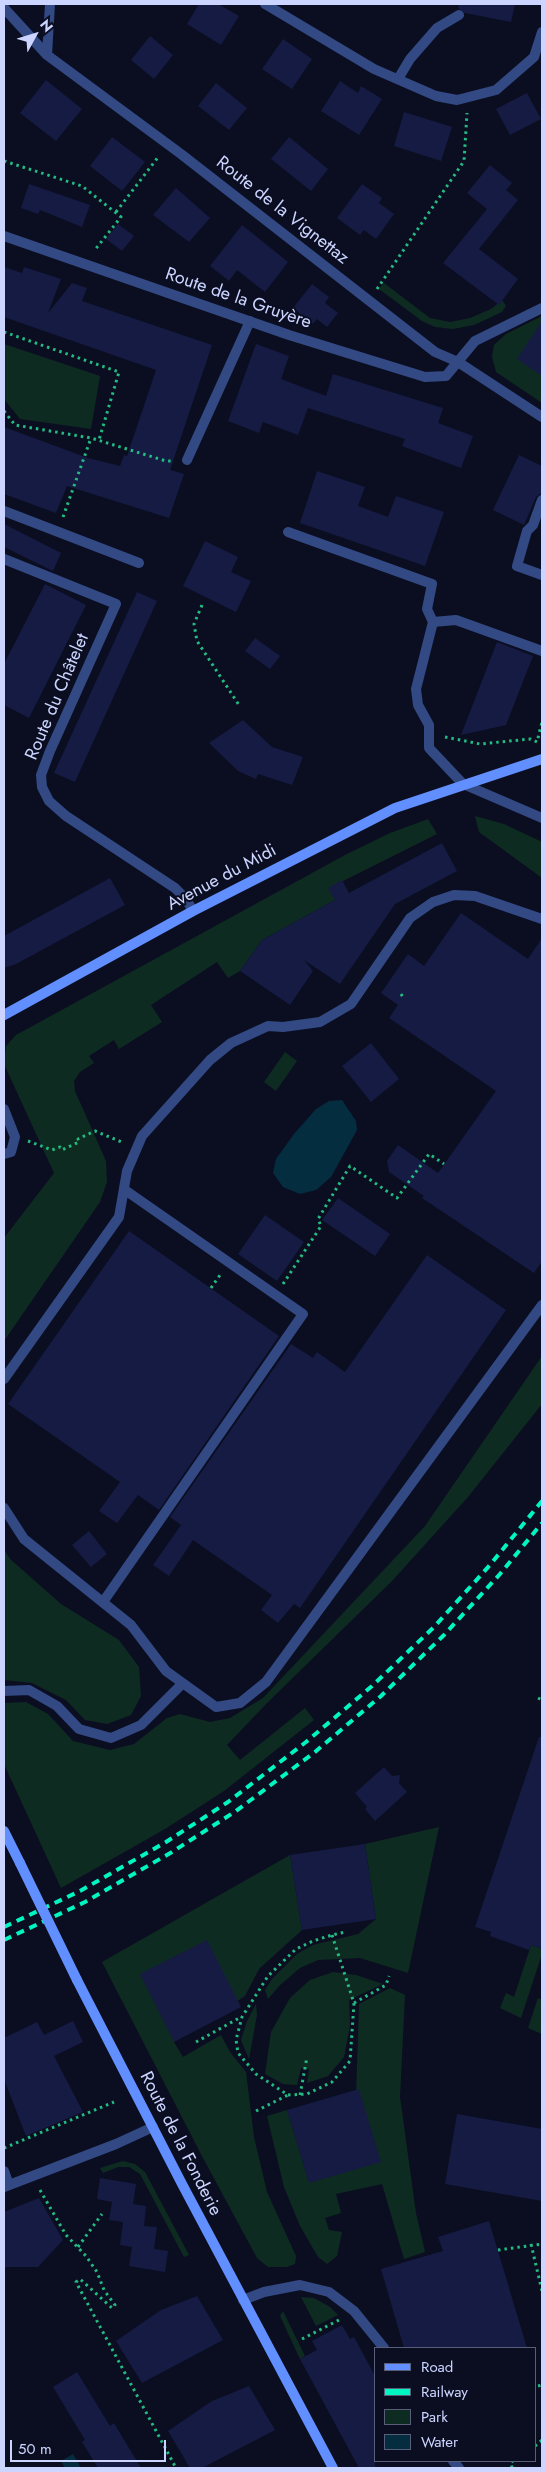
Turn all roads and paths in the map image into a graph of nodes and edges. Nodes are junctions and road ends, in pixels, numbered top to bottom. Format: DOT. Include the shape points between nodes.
graph roads {
  1 [pos="265,4"];
  2 [pos="50,5"];
  3 [pos="4,8"];
  4 [pos="459,15"];
  5 [pos="542,32"];
  6 [pos="48,55"];
  7 [pos="398,79"];
  8 [pos="468,105"];
  9 [pos="169,144"];
  10 [pos="4,161"];
  11 [pos="116,212"];
  12 [pos="4,236"];
  13 [pos="84,264"];
  14 [pos="377,289"];
  15 [pos="542,308"];
  16 [pos="250,321"];
  17 [pos="4,332"];
  18 [pos="458,362"];
  19 [pos="4,411"];
  20 [pos="542,417"];
  21 [pos="91,438"];
  22 [pos="99,440"];
  23 [pos="188,460"];
  24 [pos="542,500"];
  25 [pos="4,511"];
  26 [pos="58,530"];
  27 [pos="288,532"];
  28 [pos="4,559"];
  29 [pos="138,563"];
  30 [pos="542,575"];
  31 [pos="202,605"];
  32 [pos="433,622"];
  33 [pos="542,651"];
  34 [pos="238,705"];
  35 [pos="542,722"];
  36 [pos="429,737"];
  37 [pos="542,760"];
  38 [pos="463,784"];
  39 [pos="542,818"];
  40 [pos="193,911"];
  41 [pos="542,919"];
  42 [pos="4,1015"];
  43 [pos="4,1109"];
  44 [pos="15,1137"];
  45 [pos="136,1148"];
  46 [pos="4,1154"];
  47 [pos="444,1164"];
  48 [pos="125,1190"];
  49 [pos="276,1295"];
  50 [pos="542,1305"];
  51 [pos="4,1379"];
  52 [pos="4,1508"];
  53 [pos="103,1602"];
  54 [pos="182,1684"];
  55 [pos="4,1692"];
  56 [pos="538,1698"];
  57 [pos="542,1700"];
  58 [pos="4,1831"];
  59 [pos="345,1932"];
  60 [pos="332,1935"];
  61 [pos="389,1976"];
  62 [pos="354,2003"];
  63 [pos="242,2017"];
  64 [pos="196,2042"];
  65 [pos="308,2057"];
  66 [pos="288,2095"];
  67 [pos="300,2095"];
  68 [pos="114,2102"];
  69 [pos="256,2111"];
  70 [pos="153,2127"];
  71 [pos="4,2148"];
  72 [pos="4,2171"];
  73 [pos="6,2186"];
  74 [pos="40,2190"];
  75 [pos="102,2214"];
  76 [pos="530,2244"];
  77 [pos="542,2244"];
  78 [pos="78,2247"];
  79 [pos="498,2250"];
  80 [pos="542,2291"];
  81 [pos="243,2300"];
  82 [pos="354,2311"];
  83 [pos="326,2327"];
  84 [pos="329,2332"];
  85 [pos="302,2339"];
  86 [pos="383,2347"];
  87 [pos="176,2468"];
  88 [pos="333,2468"];
  1 -- 7 [label="street" via="374,69"];
  2 -- 6 [label="street"];
  3 -- 6 [label="street, Route de la Vignettaz"];
  4 -- 7 [label="street" via="437,28 410,59"];
  5 -- 7 [label="street" via="534,57 496,90 457,100 436,96"];
  6 -- 9 [label="street, Route de la Vignettaz"];
  8 -- 14 [label="path" via="464,161"];
  9 -- 11 [label="path"];
  9 -- 18 [label="street, Route de la Vignettaz" via="435,352"];
  10 -- 11 [label="path" via="82,186"];
  11 -- 13 [label="path" via="121,217"];
  12 -- 13 [label="street, Route de la Gruyère"];
  13 -- 16 [label="street, Route de la Gruyère"];
  15 -- 18 [label="street, Route de la Gruyère" via="475,341"];
  16 -- 18 [label="street, Route de la Gruyère" via="425,377 446,376"];
  16 -- 23 [label="street"];
  17 -- 22 [label="path" via="119,372"];
  18 -- 20 [label="street, Route de la Vignettaz"];
  19 -- 21 [label="path" via="15,425"];
  21 -- 22 [label="path"];
  21 -- 26 [label="path"];
  22 -- 23 [label="path" via="166,462"];
  24 -- 30 [label="street" via="533,525 527,531 517,566"];
  25 -- 26 [label="street"];
  26 -- 29 [label="street"];
  27 -- 32 [label="street" via="432,584 427,609"];
  28 -- 40 [label="street, Route du Châtelet" via="116,604 50,751 41,775 42,787 49,801 66,816 175,888"];
  31 -- 34 [label="path" via="194,624 198,641"];
  32 -- 33 [label="street" via="456,620"];
  32 -- 36 [label="street" via="416,689 418,705 429,725"];
  35 -- 36 [label="path" via="537,742 530,739 480,744 442,736"];
  36 -- 38 [label="street" via="428,748"];
  37 -- 38 [label="main road, Avenue du Midi"];
  38 -- 39 [label="street"];
  38 -- 40 [label="main road, Avenue du Midi" via="395,808"];
  40 -- 42 [label="main road, Avenue du Midi"];
  41 -- 45 [label="street" via="474,896 454,895 433,902 410,918 351,1004 320,1022 268,1026 231,1043 210,1060 148,1129"];
  43 -- 44 [label="street"];
  44 -- 45 [label="path" via="52,1150 60,1147 62,1150 94,1131"];
  44 -- 46 [label="street" via="11,1152"];
  45 -- 48 [label="street" via="127,1171"];
  47 -- 49 [label="path" via="429,1154 398,1198 350,1166 318,1219 321,1226"];
  48 -- 49 [label="street"];
  48 -- 51 [label="street" via="119,1217"];
  49 -- 53 [label="street" via="304,1314"];
  50 -- 54 [label="street" via="266,1682 240,1703 216,1707"];
  52 -- 53 [label="street" via="24,1539"];
  53 -- 54 [label="street" via="131,1625 166,1671"];
  54 -- 55 [label="street" via="141,1725 111,1738 79,1729 58,1706 29,1690"];
  56 -- 57 [label="path"];
  58 -- 70 [label="main road, Route de la Fonderie, bridge"];
  59 -- 60 [label="path"];
  60 -- 62 [label="path"];
  60 -- 63 [label="path" via="296,1949 268,1976"];
  61 -- 62 [label="path" via="386,1986"];
  62 -- 67 [label="path" via="350,2061 332,2082"];
  63 -- 64 [label="path"];
  63 -- 66 [label="path" via="236,2040 238,2053 256,2074"];
  65 -- 67 [label="path"];
  66 -- 67 [label="path"];
  66 -- 69 [label="path"];
  68 -- 71 [label="path"];
  70 -- 73 [label="street"];
  70 -- 81 [label="main road, Route de la Fonderie"];
  72 -- 73 [label="street"];
  74 -- 78 [label="path" via="66,2235"];
  75 -- 78 [label="path"];
  76 -- 77 [label="path"];
  76 -- 79 [label="path"];
  76 -- 80 [label="path"];
  78 -- 87 [label="path" via="116,2305 112,2308 80,2279 76,2282"];
  81 -- 82 [label="street" via="300,2285 329,2292"];
  81 -- 88 [label="main road, Route de la Fonderie"];
  82 -- 83 [label="path"];
  82 -- 86 [label="street"];
  83 -- 84 [label="path"];
  83 -- 85 [label="path"];
}
